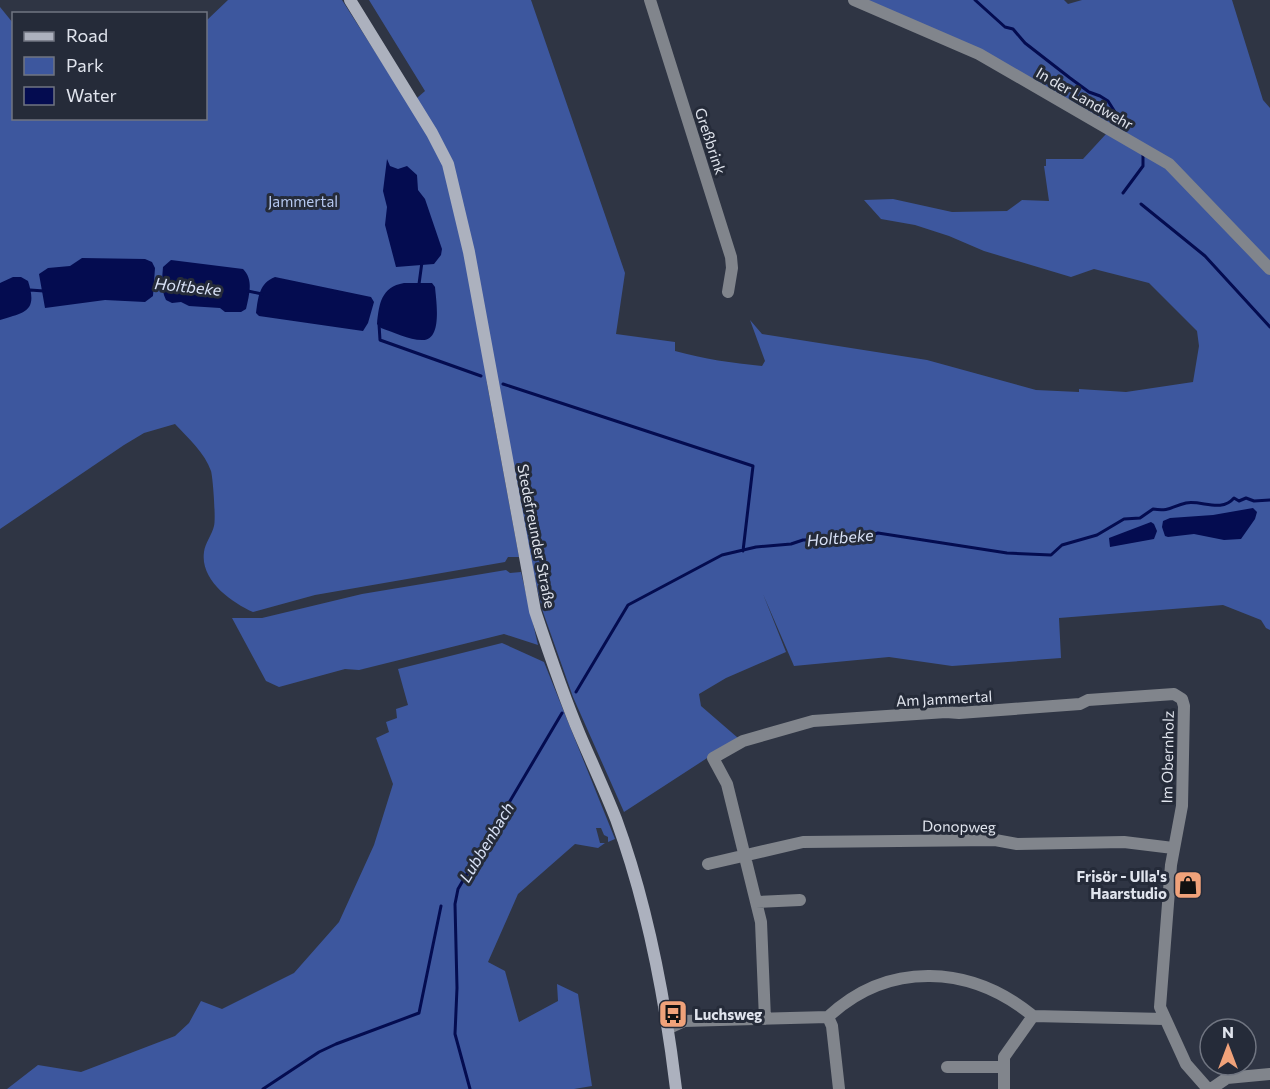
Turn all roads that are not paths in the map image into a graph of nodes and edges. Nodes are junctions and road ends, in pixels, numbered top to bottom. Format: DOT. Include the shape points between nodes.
graph roads {
  1 [pos="350,0"];
  2 [pos="650,0"];
  3 [pos="854,0"];
  4 [pos="1270,269"];
  5 [pos="728,292"];
  6 [pos="1182,699"];
  7 [pos="1173,848"];
  8 [pos="745,855"];
  9 [pos="708,864"];
  10 [pos="800,900"];
  11 [pos="756,902"];
  12 [pos="1033,1016"];
  13 [pos="828,1017"];
  14 [pos="765,1019"];
  15 [pos="1164,1019"];
  16 [pos="669,1028"];
  17 [pos="947,1067"];
  18 [pos="1004,1067"];
  19 [pos="1270,1074"];
  20 [pos="676,1089"];
  21 [pos="839,1089"];
  22 [pos="1004,1089"];
  23 [pos="1210,1089"];
  1 -- 16 [label="street, Stedefreunder Straße" via="447,164 469,252 535,611 616,818 654,946"];
  2 -- 5 [label="street, Greßbrink" via="731,257"];
  3 -- 4 [label="street, In der Landwehr" via="979,54 1169,164"];
  6 -- 7 [label="street, Im Obernholz" via="1182,806"];
  6 -- 8 [label="street, Am Jammertal" via="1174,694 970,713 813,721 743,741 713,758 727,784"];
  7 -- 8 [label="street, Donopweg" via="1124,842 803,842"];
  7 -- 15 [label="street, Im Obernholz" via="1160,1007"];
  8 -- 9 [label="street, Donopweg"];
  8 -- 11 [label="street"];
  10 -- 11 [label="street"];
  11 -- 14 [label="street"];
  12 -- 13 [label="street" via="995,991 967,980 938,976 912,977 864,990"];
  12 -- 15 [label="street"];
  12 -- 18 [label="street" via="1004,1057"];
  13 -- 14 [label="street"];
  13 -- 21 [label="street"];
  14 -- 16 [label="street" via="684,1021"];
  15 -- 23 [label="street, Im Obernholz" via="1186,1064"];
  16 -- 20 [label="street, Stedefreunder Straße"];
  17 -- 18 [label="street"];
  18 -- 22 [label="street"];
  19 -- 23 [label="street" via="1227,1078"];
}
